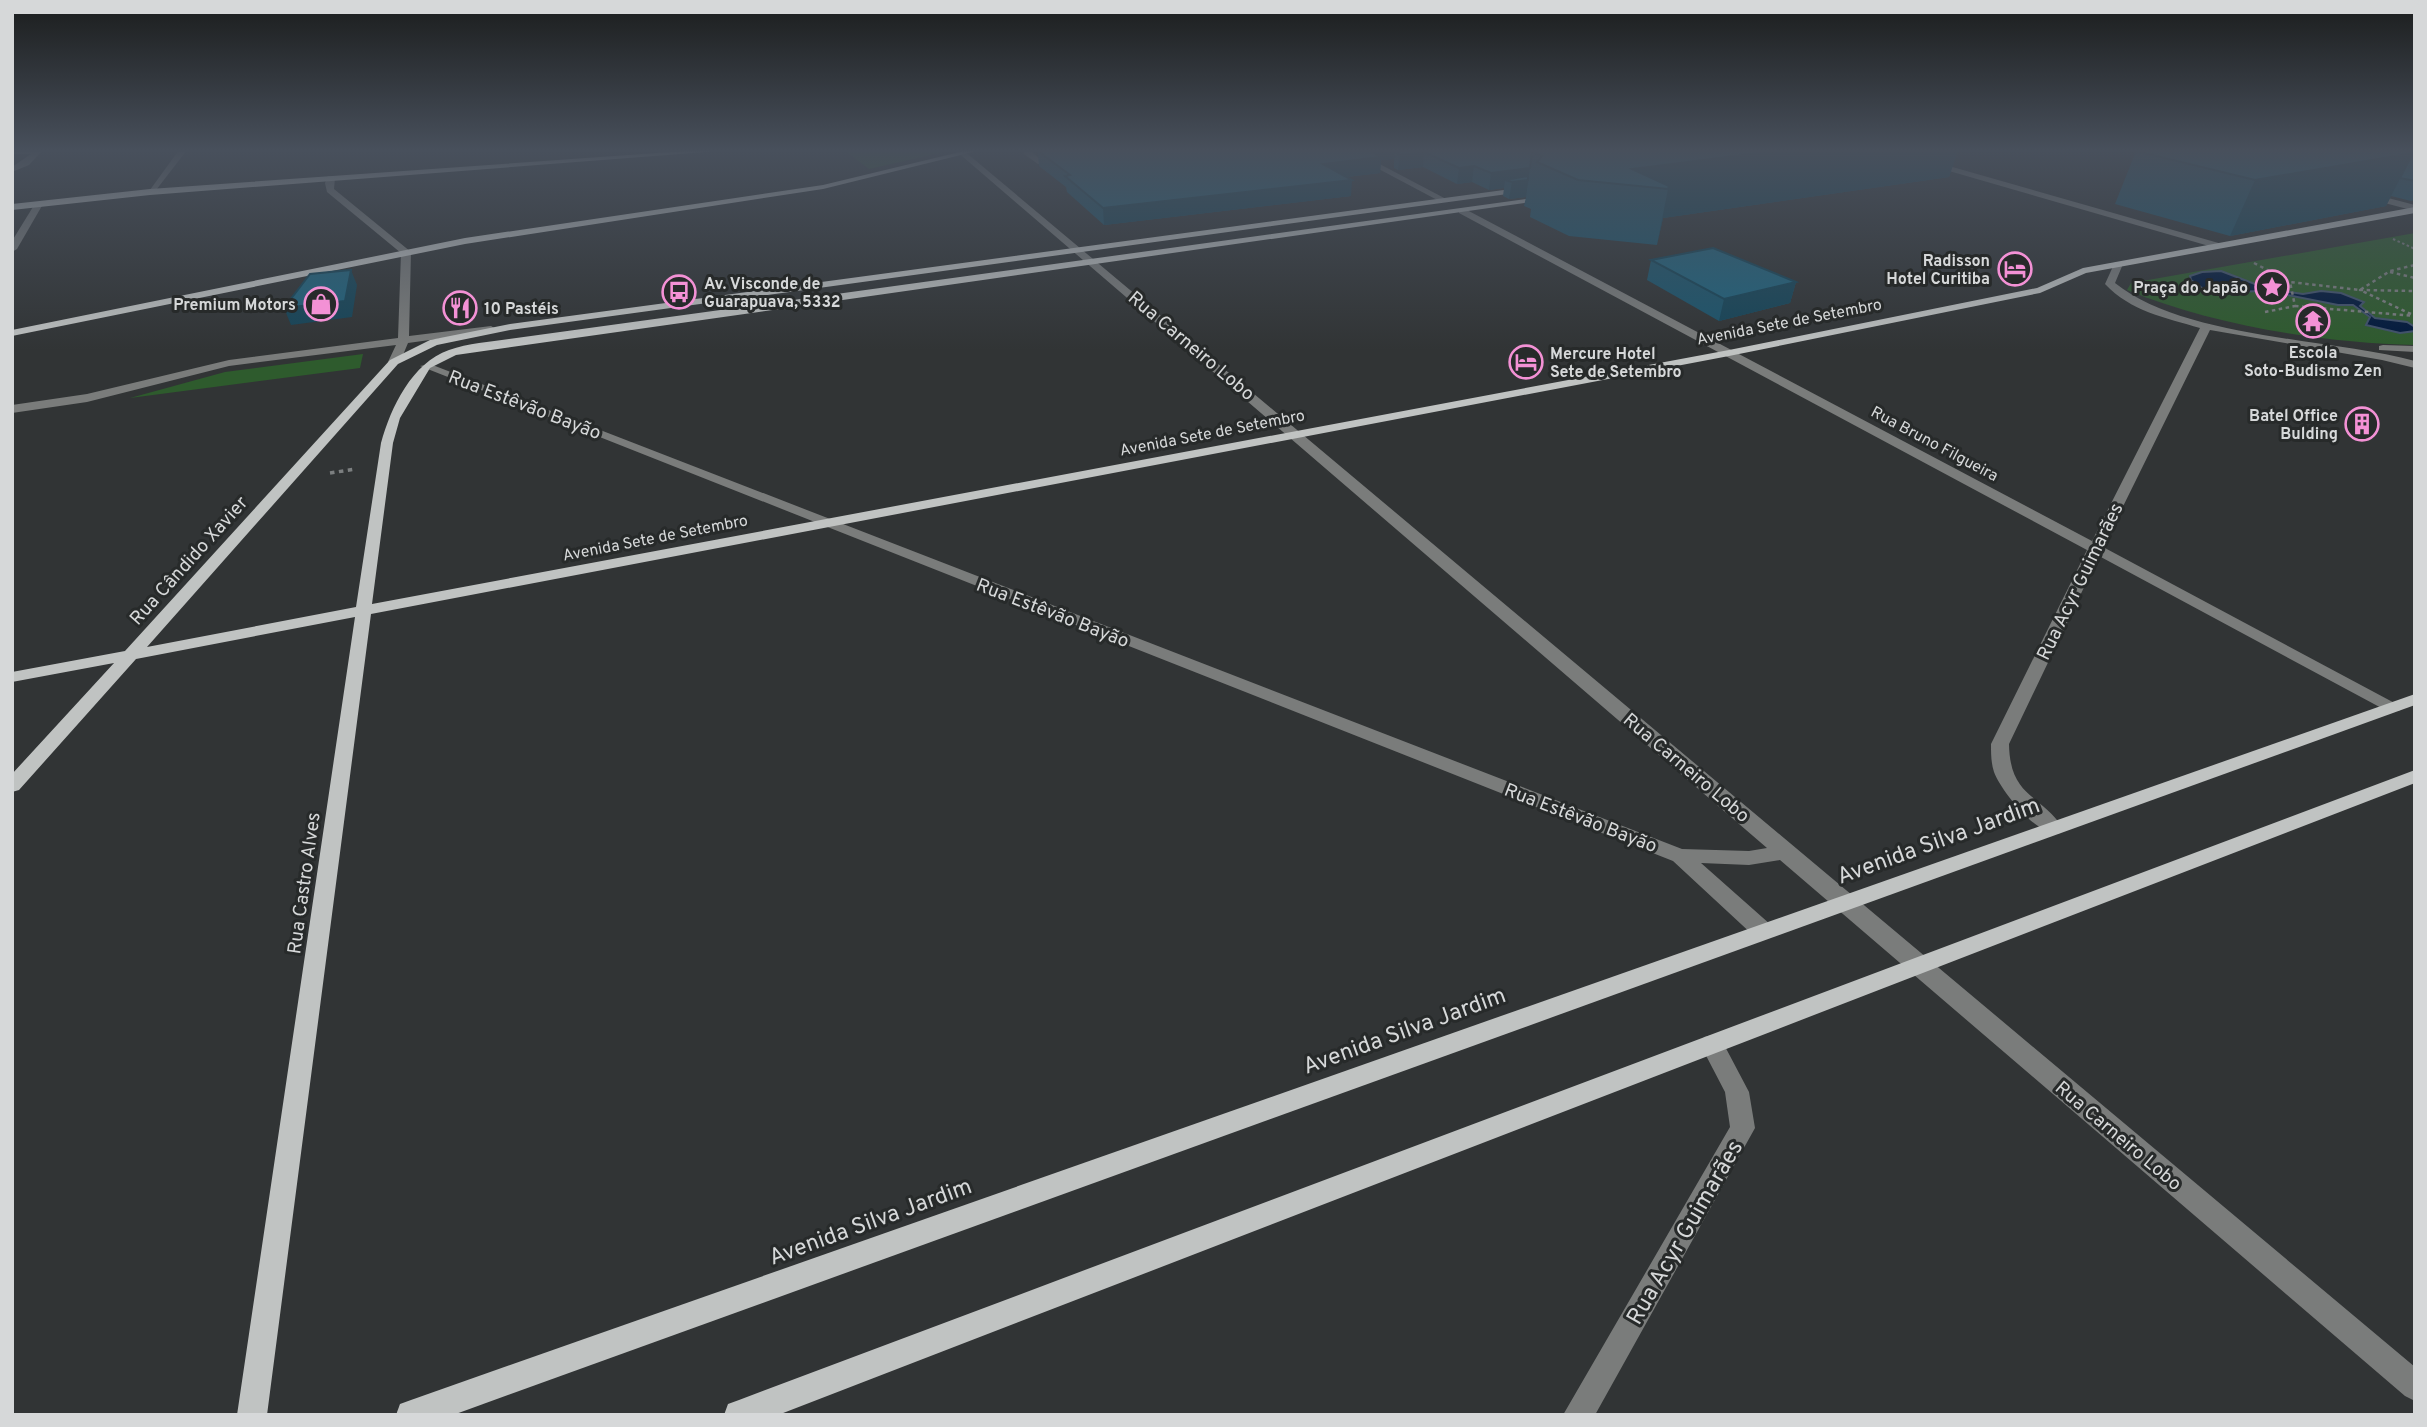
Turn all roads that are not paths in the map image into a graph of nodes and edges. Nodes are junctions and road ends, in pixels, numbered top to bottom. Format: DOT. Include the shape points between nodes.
graph roads {
  1 [pos="31,217"];
  2 [pos="363,217"];
  3 [pos="627,217"];
  4 [pos="1040,217"];
  5 [pos="1321,217"];
  6 [pos="1421,217"];
  7 [pos="1473,217"];
  8 [pos="2117,217"];
  9 [pos="2375,217"];
  10 [pos="1177,236"];
  11 [pos="1249,240"];
  12 [pos="2219,246"];
  13 [pos="12,249"];
  14 [pos="1079,250"];
  15 [pos="406,252"];
  16 [pos="1093,262"];
  17 [pos="2118,264"];
  18 [pos="2207,325"];
  19 [pos="510,327"];
  20 [pos="12,333"];
  21 [pos="403,341"];
  22 [pos="2330,345"];
  23 [pos="2415,349"];
  24 [pos="1729,352"];
  25 [pos="394,362"];
  26 [pos="2415,365"];
  27 [pos="426,366"];
  28 [pos="12,409"];
  29 [pos="1298,436"];
  30 [pos="830,523"];
  31 [pos="2095,548"];
  32 [pos="364,611"];
  33 [pos="130,655"];
  34 [pos="12,677"];
  35 [pos="2415,699"];
  36 [pos="2393,707"];
  37 [pos="2415,776"];
  38 [pos="12,786"];
  39 [pos="2053,828"];
  40 [pos="1787,852"];
  41 [pos="1680,856"];
  42 [pos="1845,902"];
  43 [pos="1763,931"];
  44 [pos="1919,964"];
  45 [pos="1712,1044"];
  46 [pos="2415,1386"];
  47 [pos="253,1415"];
  48 [pos="411,1415"];
  49 [pos="739,1415"];
  50 [pos="1578,1415"];
  1 -- 13 [label="street"];
  2 -- 15 [label="street"];
  3 -- 15 [label="main road"];
  4 -- 14 [label="street, Rua Carneiro Lobo"];
  5 -- 10 [label="main road"];
  6 -- 11 [label="main road"];
  7 -- 24 [label="street, Rua Bruno Filgueira"];
  8 -- 12 [label="street"];
  9 -- 12 [label="main road, Avenida Sete de Setembro"];
  10 -- 11 [label="main road"];
  10 -- 14 [label="main road, Rua Cândido Xavier"];
  11 -- 16 [label="main road"];
  12 -- 17 [label="main road, Avenida Sete de Setembro"];
  14 -- 16 [label="street, Rua Carneiro Lobo"];
  14 -- 19 [label="main road, Rua Cândido Xavier"];
  15 -- 20 [label="main road"];
  15 -- 21 [label="street"];
  16 -- 27 [label="main road" via="482,346 442,356"];
  16 -- 29 [label="street, Rua Carneiro Lobo"];
  17 -- 18 [label="street" via="2110,284 2117,294 2148,310"];
  17 -- 24 [label="main road, Avenida Sete de Setembro" via="2005,298"];
  18 -- 22 [label="street"];
  18 -- 31 [label="street, Rua Acyr Guimarães"];
  19 -- 21 [label="street"];
  19 -- 25 [label="main road, Rua Cândido Xavier" via="434,342"];
  21 -- 25 [label="street, Rua Cândido Xavier"];
  21 -- 28 [label="street" via="236,362 88,398"];
  22 -- 23 [label="street"];
  22 -- 26 [label="street"];
  24 -- 29 [label="main road, Avenida Sete de Setembro"];
  24 -- 31 [label="street, Rua Bruno Filgueira"];
  25 -- 33 [label="main road, Rua Cândido Xavier"];
  27 -- 30 [label="street, Rua Estêvão Bayão"];
  27 -- 32 [label="main road, Rua Castro Alves" via="394,418"];
  29 -- 30 [label="main road, Avenida Sete de Setembro"];
  29 -- 40 [label="street, Rua Carneiro Lobo"];
  30 -- 32 [label="main road, Avenida Sete de Setembro"];
  30 -- 41 [label="street, Rua Estêvão Bayão"];
  31 -- 36 [label="street, Rua Bruno Filgueira"];
  31 -- 39 [label="street, Rua Acyr Guimarães" via="2000,744 1998,760 2005,779"];
  32 -- 33 [label="main road, Avenida Sete de Setembro"];
  32 -- 47 [label="main road, Rua Castro Alves"];
  33 -- 34 [label="main road, Avenida Sete de Setembro"];
  33 -- 38 [label="main road, Rua Cândido Xavier"];
  35 -- 36 [label="main road, Avenida Silva Jardim"];
  36 -- 39 [label="main road, Avenida Silva Jardim"];
  37 -- 44 [label="main road"];
  39 -- 42 [label="main road, Avenida Silva Jardim"];
  40 -- 41 [label="street, Rua Estêvão Bayão" via="1749,858"];
  40 -- 42 [label="street, Rua Carneiro Lobo"];
  41 -- 43 [label="street, Rua Estêvão Bayão"];
  42 -- 43 [label="main road, Avenida Silva Jardim"];
  42 -- 44 [label="street, Rua Carneiro Lobo"];
  43 -- 48 [label="main road, Avenida Silva Jardim"];
  44 -- 45 [label="main road"];
  44 -- 46 [label="street, Rua Carneiro Lobo"];
  45 -- 49 [label="main road"];
  45 -- 50 [label="street, Rua Acyr Guimarães" via="1737,1092 1743,1128"];
}
